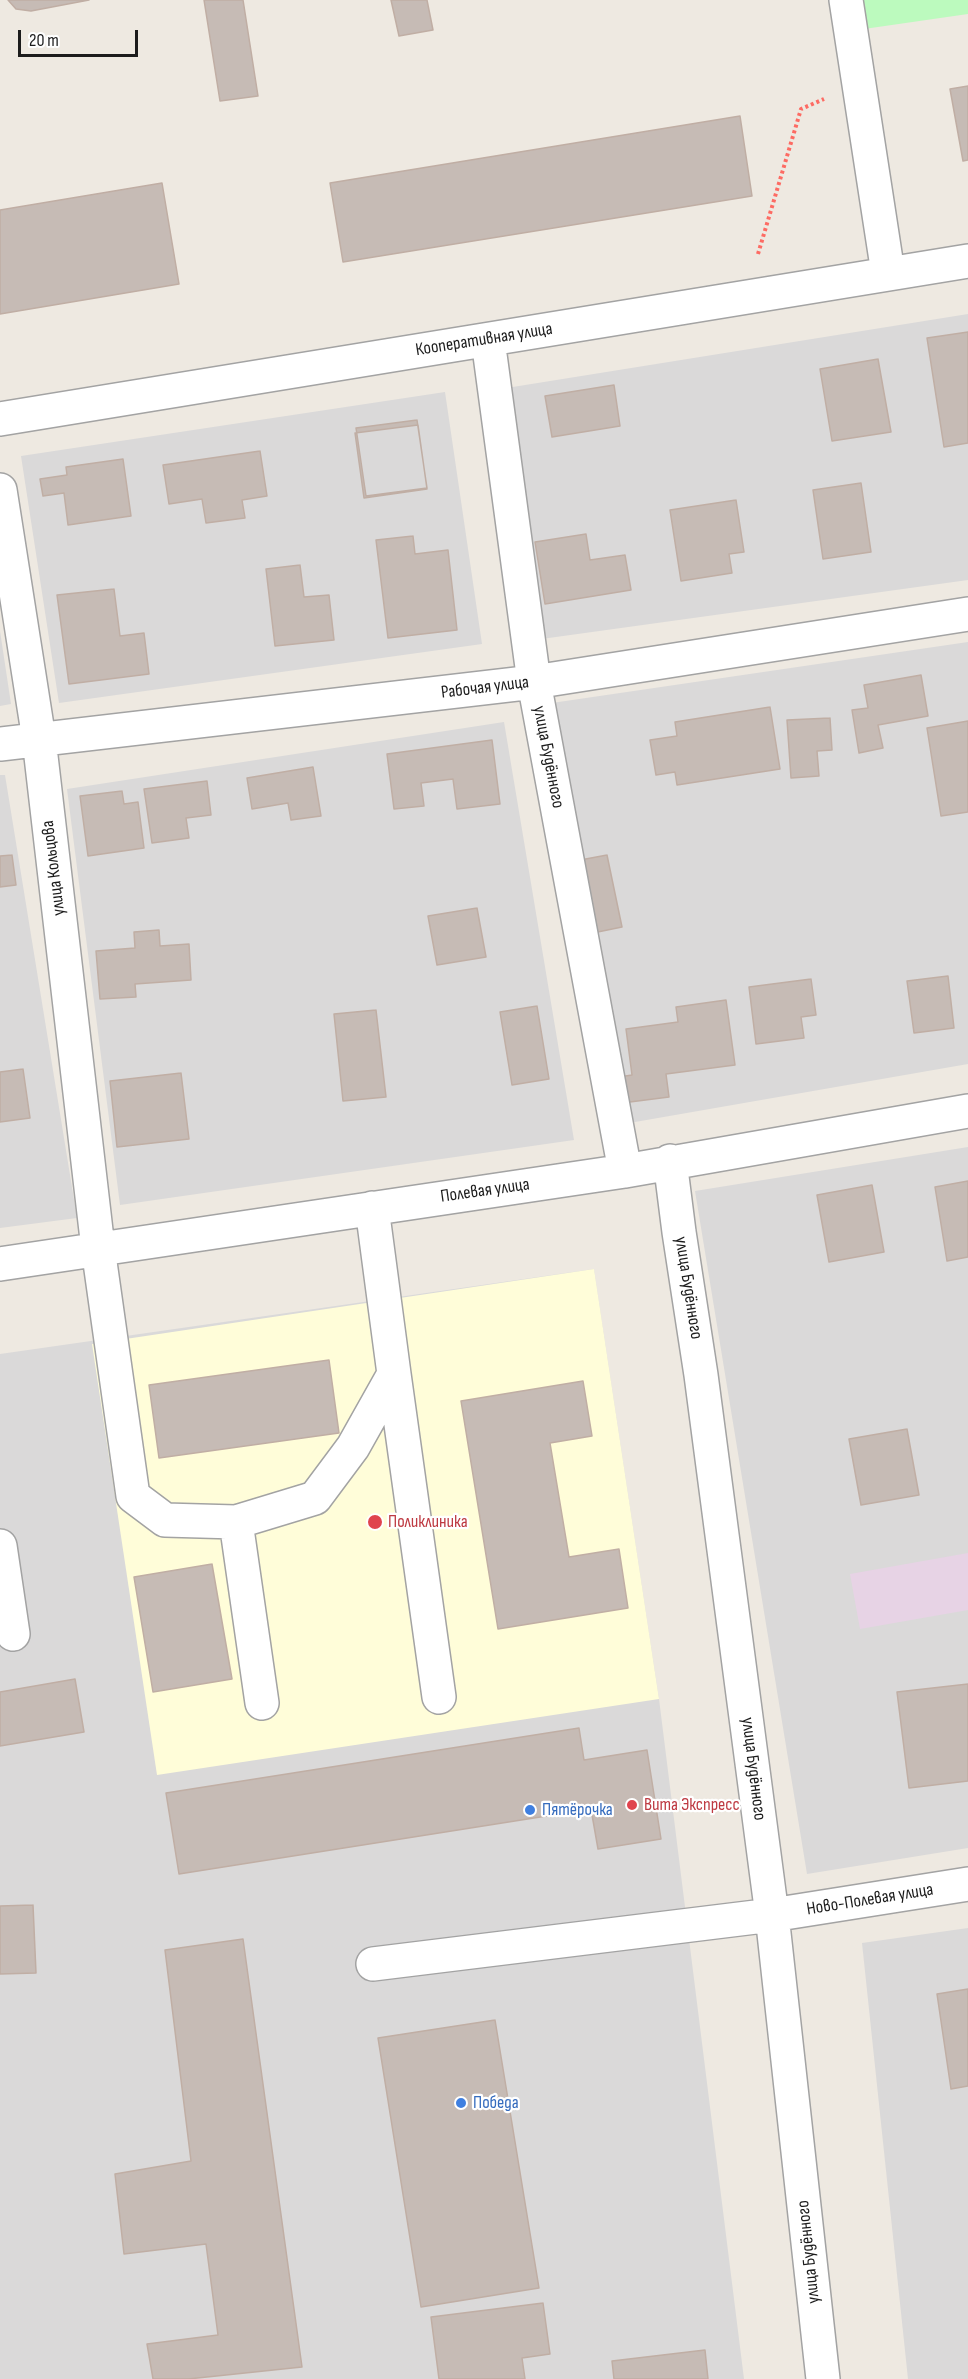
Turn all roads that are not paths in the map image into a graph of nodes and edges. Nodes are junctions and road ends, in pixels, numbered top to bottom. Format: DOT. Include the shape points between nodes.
graph roads {
  1 [pos="846,0"];
  2 [pos="968,261"];
  3 [pos="888,273"];
  4 [pos="488,340"];
  5 [pos="0,419"];
  6 [pos="0,490"];
  7 [pos="968,614"];
  8 [pos="534,682"];
  9 [pos="39,739"];
  10 [pos="0,744"];
  11 [pos="968,1110"];
  12 [pos="670,1161"];
  13 [pos="625,1171"];
  14 [pos="372,1208"];
  15 [pos="98,1248"];
  16 [pos="0,1264"];
  17 [pos="394,1374"];
  18 [pos="236,1522"];
  19 [pos="0,1546"];
  20 [pos="13,1634"];
  21 [pos="439,1697"];
  22 [pos="262,1703"];
  23 [pos="968,1884"];
  24 [pos="772,1915"];
  25 [pos="373,1965"];
  26 [pos="823,2379"];
  1 -- 3 [label="street"];
  2 -- 3 [label="street, Кооперативная улица"];
  3 -- 4 [label="street, Кооперативная улица"];
  4 -- 5 [label="street, Кооперативная улица"];
  4 -- 8 [label="street, улица Будённого"];
  6 -- 9 [label="street, улица Кольцова"];
  7 -- 8 [label="street, Рабочая улица"];
  8 -- 9 [label="street, Рабочая улица"];
  8 -- 13 [label="street, улица Будённого"];
  9 -- 10 [label="street, Рабочая улица"];
  9 -- 15 [label="street, улица Кольцова"];
  11 -- 12 [label="street, Полевая улица"];
  12 -- 13 [label="street, Полевая улица"];
  12 -- 24 [label="street, улица Будённого"];
  13 -- 14 [label="street, Полевая улица"];
  14 -- 15 [label="street, Полевая улица"];
  14 -- 17 [label="street"];
  15 -- 16 [label="street, Полевая улица"];
  15 -- 18 [label="street, улица Кольцова" via="133,1496 165,1520"];
  17 -- 18 [label="street, улица Кольцова" via="353,1447 315,1498"];
  17 -- 21 [label="street"];
  18 -- 22 [label="street"];
  19 -- 20 [label="street"];
  23 -- 24 [label="street, Ново-Полевая улица"];
  24 -- 25 [label="street, Ново-Полевая улица"];
  24 -- 26 [label="street, улица Будённого"];
}
